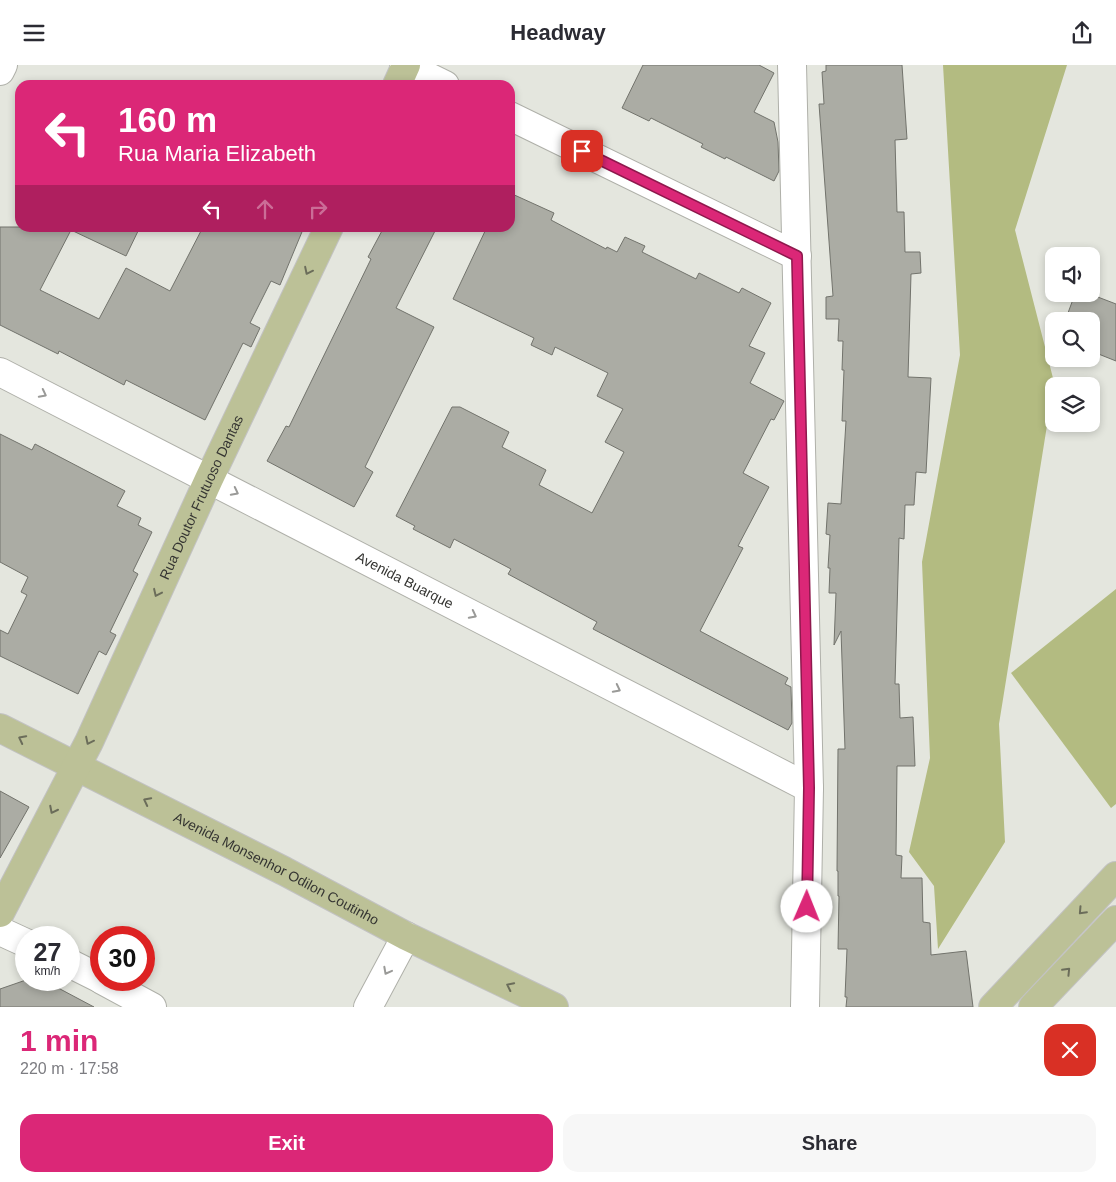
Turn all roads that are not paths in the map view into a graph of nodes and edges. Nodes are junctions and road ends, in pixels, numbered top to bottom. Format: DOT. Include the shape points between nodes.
graph roads {
  1 [pos="3,65"];
  2 [pos="792,65"];
  3 [pos="403,70"];
  4 [pos="0,71"];
  5 [pos="431,80"];
  6 [pos="515,118"];
  7 [pos="327,232"];
  8 [pos="797,256"];
  9 [pos="0,372"];
  10 [pos="209,479"];
  11 [pos="0,728"];
  12 [pos="76,767"];
  13 [pos="809,788"];
  14 [pos="1116,876"];
  15 [pos="0,913"];
  16 [pos="1116,920"];
  17 [pos="0,931"];
  18 [pos="406,936"];
  19 [pos="15,938"];
  20 [pos="122,991"];
  21 [pos="152,1007"];
  22 [pos="368,1007"];
  23 [pos="554,1007"];
  24 [pos="805,1007"];
  25 [pos="993,1007"];
  26 [pos="1033,1007"];
  1 -- 4 [label="street"];
  2 -- 8 [label="street"];
  3 -- 5 [label="street"];
  6 -- 8 [label="street"];
  7 -- 10 [label="main road, Rua Doutor Frutuoso Dantas, one-way"];
  8 -- 13 [label="street"];
  9 -- 10 [label="street, Avenida Buarque, one-way"];
  10 -- 12 [label="main road, Rua Doutor Frutuoso Dantas, one-way"];
  10 -- 13 [label="street, Avenida Buarque, one-way"];
  12 -- 11 [label="main road, Avenida Monsenhor Odilon Coutinho, one-way"];
  12 -- 15 [label="main road, Rua Doutor Frutuoso Dantas, one-way"];
  18 -- 12 [label="main road, Avenida Monsenhor Odilon Coutinho, one-way"];
  13 -- 24 [label="street"];
  14 -- 25 [label="main road, one-way"];
  26 -- 16 [label="main road, one-way"];
  17 -- 19 [label="street"];
  18 -- 22 [label="street, one-way"];
  23 -- 18 [label="main road, Avenida Monsenhor Odilon Coutinho, one-way"];
  20 -- 21 [label="street"];
}
